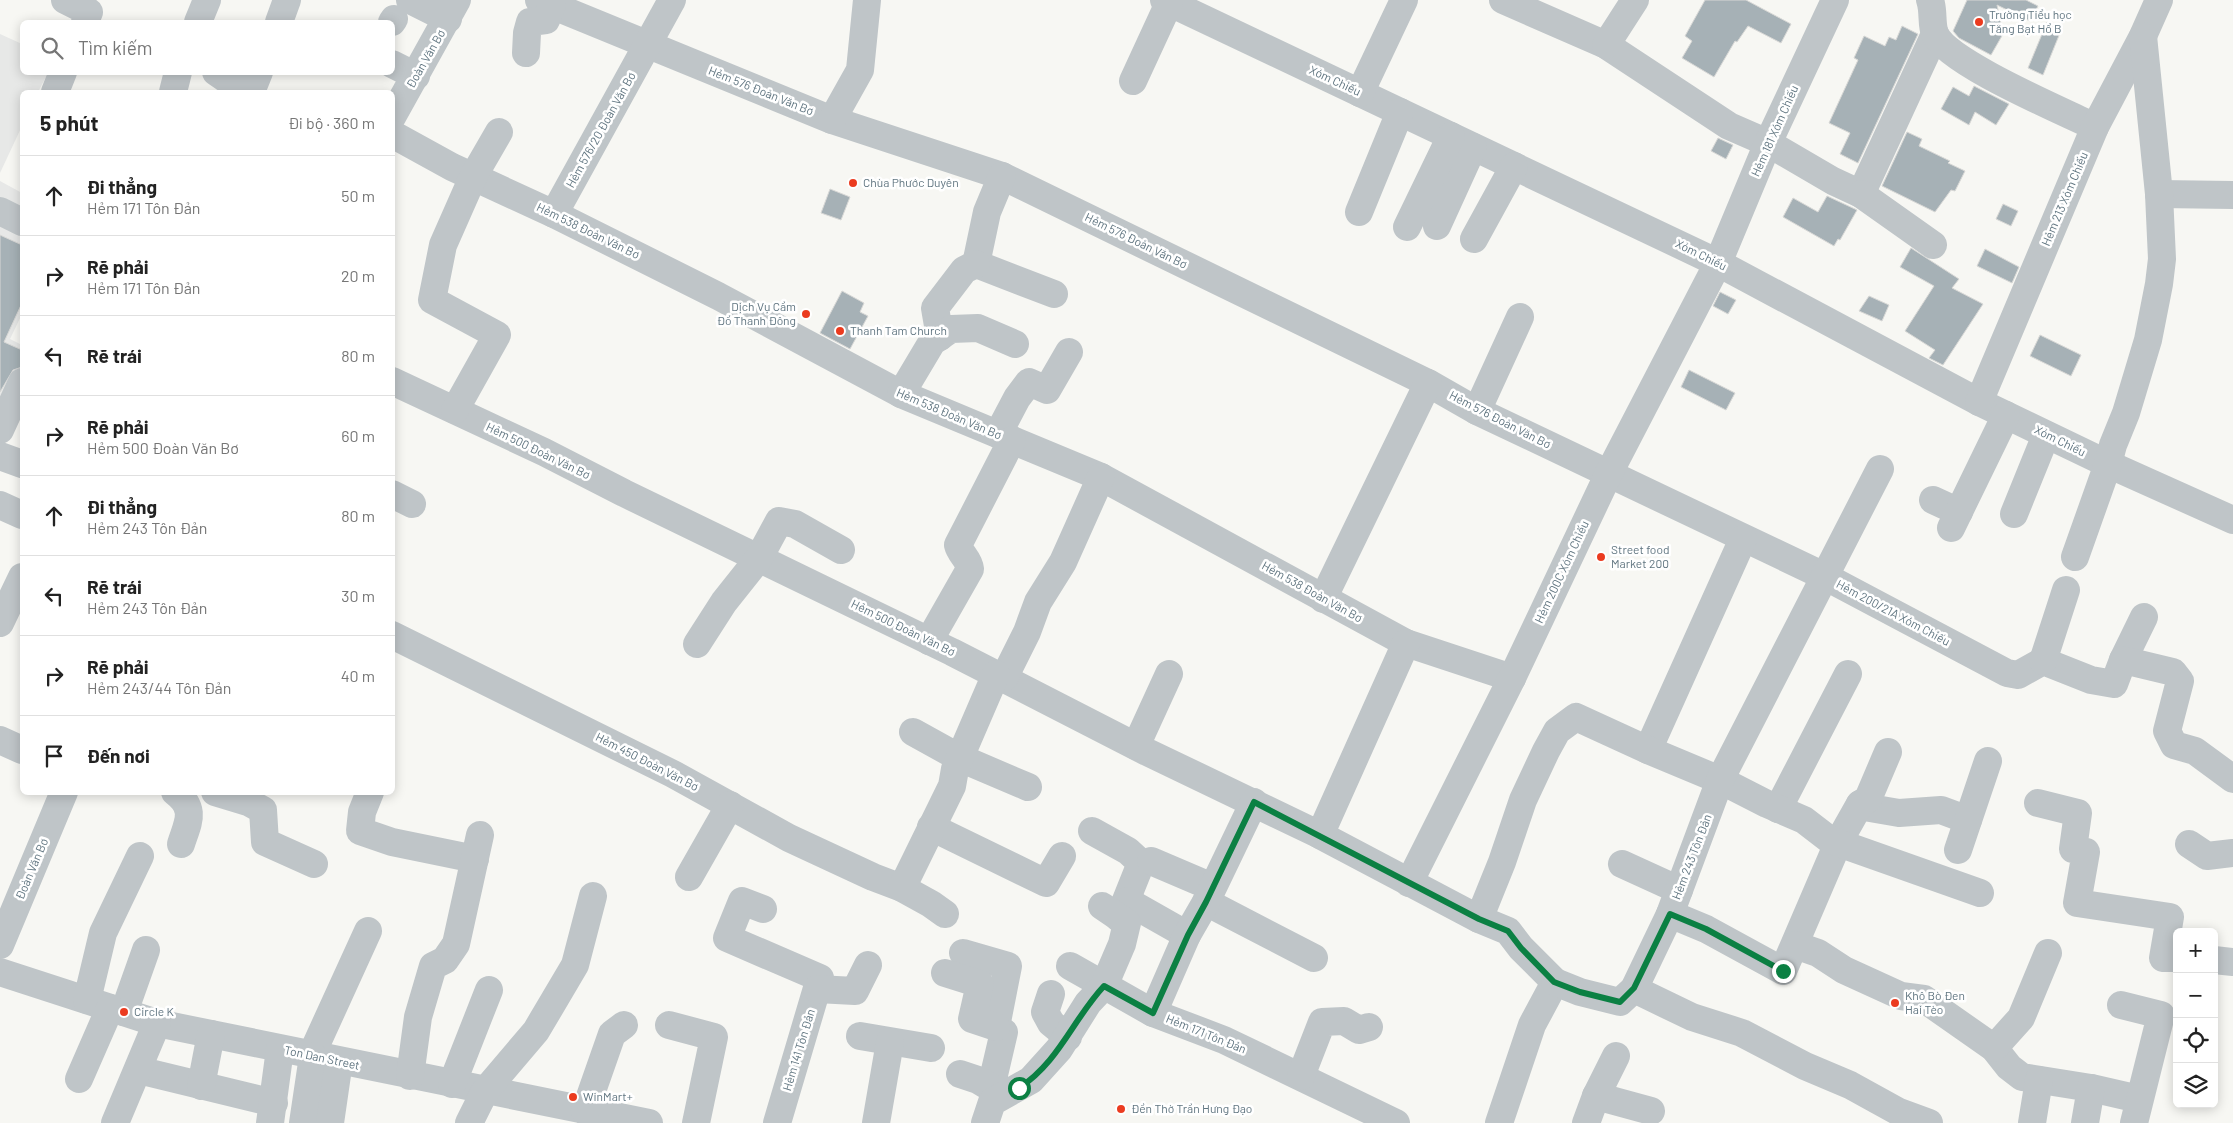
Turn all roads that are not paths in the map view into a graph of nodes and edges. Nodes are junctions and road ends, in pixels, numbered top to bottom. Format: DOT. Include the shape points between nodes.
graph roads {
  1 [pos="65,0"];
  2 [pos="206,0"];
  3 [pos="288,0"];
  4 [pos="672,0"];
  5 [pos="867,0"];
  6 [pos="1404,0"];
  7 [pos="1504,0"];
  8 [pos="1635,0"];
  9 [pos="1930,0"];
  10 [pos="2159,0"];
  11 [pos="1166,1"];
  12 [pos="1832,1"];
  13 [pos="561,5"];
  14 [pos="453,10"];
  15 [pos="399,14"];
  16 [pos="86,20"];
  17 [pos="199,20"];
  18 [pos="279,20"];
  19 [pos="1935,34"];
  20 [pos="2144,36"];
  21 [pos="1606,45"];
  22 [pos="648,46"];
  23 [pos="526,53"];
  24 [pos="404,70"];
  25 [pos="62,75"];
  26 [pos="177,75"];
  27 [pos="220,75"];
  28 [pos="258,75"];
  29 [pos="1132,81"];
  30 [pos="56,90"];
  31 [pos="174,90"];
  32 [pos="242,90"];
  33 [pos="252,90"];
  34 [pos="1360,93"];
  35 [pos="395,105"];
  36 [pos="1400,112"];
  37 [pos="832,120"];
  38 [pos="2095,127"];
  39 [pos="499,132"];
  40 [pos="395,136"];
  41 [pos="1462,142"];
  42 [pos="1768,143"];
  43 [pos="1514,166"];
  44 [pos="1002,176"];
  45 [pos="473,177"];
  46 [pos="1861,194"];
  47 [pos="2159,194"];
  48 [pos="2233,195"];
  49 [pos="0,211"];
  50 [pos="1359,212"];
  51 [pos="554,214"];
  52 [pos="20,221"];
  53 [pos="1437,226"];
  54 [pos="1407,227"];
  55 [pos="1474,239"];
  56 [pos="1933,244"];
  57 [pos="1718,263"];
  58 [pos="976,264"];
  59 [pos="1054,294"];
  60 [pos="1520,317"];
  61 [pos="940,336"];
  62 [pos="1015,344"];
  63 [pos="1070,352"];
  64 [pos="395,382"];
  65 [pos="1428,383"];
  66 [pos="20,386"];
  67 [pos="901,394"];
  68 [pos="1979,402"];
  69 [pos="455,410"];
  70 [pos="1477,411"];
  71 [pos="2006,415"];
  72 [pos="0,430"];
  73 [pos="2046,435"];
  74 [pos="1005,437"];
  75 [pos="0,456"];
  76 [pos="20,463"];
  77 [pos="2108,464"];
  78 [pos="1880,469"];
  79 [pos="1609,473"];
  80 [pos="1101,477"];
  81 [pos="1933,500"];
  82 [pos="0,505"];
  83 [pos="20,514"];
  84 [pos="2014,514"];
  85 [pos="2233,520"];
  86 [pos="1743,539"];
  87 [pos="841,550"];
  88 [pos="2075,557"];
  89 [pos="759,558"];
  90 [pos="1824,576"];
  91 [pos="20,581"];
  92 [pos="2066,590"];
  93 [pos="1324,599"];
  94 [pos="2144,618"];
  95 [pos="0,623"];
  96 [pos="395,635"];
  97 [pos="929,641"];
  98 [pos="697,644"];
  99 [pos="1406,644"];
  100 [pos="2123,660"];
  101 [pos="2043,661"];
  102 [pos="1169,674"];
  103 [pos="1848,674"];
  104 [pos="1000,676"];
  105 [pos="1512,678"];
  106 [pos="913,732"];
  107 [pos="0,740"];
  108 [pos="1136,746"];
  109 [pos="20,749"];
  110 [pos="1648,750"];
  111 [pos="1888,752"];
  112 [pos="960,758"];
  113 [pos="1988,761"];
  114 [pos="2233,779"];
  115 [pos="1720,780"];
  116 [pos="1028,788"];
  117 [pos="63,795"];
  118 [pos="179,795"];
  119 [pos="225,795"];
  120 [pos="369,795"];
  121 [pos="1254,802"];
  122 [pos="2038,803"];
  123 [pos="1860,804"];
  124 [pos="730,805"];
  125 [pos="1778,809"];
  126 [pos="1968,820"];
  127 [pos="931,827"];
  128 [pos="1092,831"];
  129 [pos="1320,835"];
  130 [pos="1838,843"];
  131 [pos="181,844"];
  132 [pos="2190,844"];
  133 [pos="1958,850"];
  134 [pos="2233,853"];
  135 [pos="140,856"];
  136 [pos="1062,856"];
  137 [pos="1151,862"];
  138 [pos="314,864"];
  139 [pos="1622,864"];
  140 [pos="689,878"];
  141 [pos="1409,883"];
  142 [pos="902,888"];
  143 [pos="1980,893"];
  144 [pos="1209,894"];
  145 [pos="593,896"];
  146 [pos="1675,902"];
  147 [pos="1116,908"];
  148 [pos="763,909"];
  149 [pos="945,914"];
  150 [pos="1479,919"];
  151 [pos="368,931"];
  152 [pos="1188,935"];
  153 [pos="0,945"];
  154 [pos="1795,945"];
  155 [pos="146,950"];
  156 [pos="2048,953"];
  157 [pos="1314,958"];
  158 [pos="2173,958"];
  159 [pos="2218,960"];
  160 [pos="2233,962"];
  161 [pos="954,963"];
  162 [pos="868,965"];
  163 [pos="1070,966"];
  164 [pos="0,972"];
  165 [pos="1554,982"];
  166 [pos="819,983"];
  167 [pos="1104,986"];
  168 [pos="1634,988"];
  169 [pos="489,990"];
  170 [pos="1050,994"];
  171 [pos="2121,1005"];
  172 [pos="107,1007"];
  173 [pos="1153,1013"];
  174 [pos="158,1023"];
  175 [pos="624,1025"];
  176 [pos="669,1025"];
  177 [pos="1369,1026"];
  178 [pos="211,1034"];
  179 [pos="860,1036"];
  180 [pos="1068,1037"];
  181 [pos="890,1042"];
  182 [pos="931,1048"];
  183 [pos="1994,1048"];
  184 [pos="280,1049"];
  185 [pos="1616,1056"];
  186 [pos="321,1058"];
  187 [pos="138,1070"];
  188 [pos="960,1074"];
  189 [pos="410,1076"];
  190 [pos="1302,1076"];
  191 [pos="79,1079"];
  192 [pos="2039,1080"];
  193 [pos="452,1084"];
  194 [pos="201,1086"];
  195 [pos="2091,1088"];
  196 [pos="485,1091"];
  197 [pos="1002,1095"];
  198 [pos="1596,1096"];
  199 [pos="1651,1111"];
  200 [pos="2137,1111"];
  201 [pos="272,1113"];
  202 [pos="571,1113"];
  203 [pos="115,1123"];
  204 [pos="303,1123"];
  205 [pos="330,1123"];
  206 [pos="469,1123"];
  207 [pos="649,1123"];
  208 [pos="696,1123"];
  209 [pos="777,1123"];
  210 [pos="876,1123"];
  211 [pos="985,1123"];
  212 [pos="1396,1123"];
  213 [pos="1499,1123"];
  214 [pos="1586,1123"];
  215 [pos="1929,1123"];
  216 [pos="2032,1123"];
  217 [pos="2085,1123"];
  1 -- 16 [label="street" via="90,12"];
  2 -- 17 [label="street"];
  3 -- 18 [label="street"];
  4 -- 22 [label="street"];
  5 -- 37 [label="street" via="860,70"];
  6 -- 34 [label="street"];
  7 -- 21 [label="street"];
  8 -- 21 [label="street"];
  9 -- 19 [label="street"];
  10 -- 20 [label="street, Hẻm 213 Xóm Chiếu"];
  11 -- 29 [label="street"];
  11 -- 34 [label="street, Xóm Chiếu"];
  12 -- 42 [label="street, Hẻm 181 Xóm Chiếu"];
  13 -- 22 [label="street, Hẻm 576 Đoàn Văn Bơ"];
  13 -- 23 [label="street" via="546,20 530,22"];
  14 -- 15 [label="street"];
  14 -- 24 [label="street, Đoàn Văn Bơ"];
  19 -- 38 [label="street" via="1948,50 1989,76"];
  19 -- 46 [label="street"];
  20 -- 38 [label="street, Hẻm 213 Xóm Chiếu"];
  20 -- 47 [label="street"];
  21 -- 42 [label="street" via="1729,126"];
  22 -- 37 [label="street, Hẻm 576 Đoàn Văn Bơ"];
  22 -- 51 [label="street, Hẻm 576/20 Đoàn Văn Bơ"];
  24 -- 35 [label="street, Đoàn Văn Bơ"];
  25 -- 30 [label="street"];
  26 -- 31 [label="street"];
  27 -- 32 [label="street"];
  28 -- 33 [label="street"];
  34 -- 36 [label="street, Xóm Chiếu"];
  36 -- 41 [label="street, Xóm Chiếu"];
  36 -- 50 [label="street"];
  37 -- 44 [label="street, Hẻm 576 Đoàn Văn Bơ"];
  38 -- 68 [label="street, Hẻm 213 Xóm Chiếu"];
  39 -- 45 [label="street"];
  40 -- 45 [label="street, Hẻm 538 Đoàn Văn Bơ"];
  41 -- 43 [label="street, Xóm Chiếu"];
  41 -- 53 [label="street"];
  41 -- 54 [label="street"];
  42 -- 46 [label="street"];
  42 -- 57 [label="street, Hẻm 181 Xóm Chiếu"];
  43 -- 55 [label="street"];
  43 -- 57 [label="street, Xóm Chiếu"];
  44 -- 58 [label="street" via="987,212"];
  44 -- 65 [label="street, Hẻm 576 Đoàn Văn Bơ"];
  45 -- 51 [label="street, Hẻm 538 Đoàn Văn Bơ"];
  45 -- 69 [label="street" via="443,245 432,300 497,335"];
  46 -- 56 [label="street"];
  47 -- 48 [label="street"];
  47 -- 77 [label="street" via="2162,259 2159,284 2148,340"];
  49 -- 52 [label="street"];
  51 -- 67 [label="street, Hẻm 538 Đoàn Văn Bơ" via="718,296"];
  57 -- 68 [label="street, Xóm Chiếu"];
  57 -- 79 [label="street, Hẻm 200C Xóm Chiếu"];
  58 -- 59 [label="street"];
  58 -- 61 [label="street" via="964,270 935,308"];
  60 -- 70 [label="street"];
  61 -- 62 [label="street" via="951,329 978,328"];
  61 -- 67 [label="street" via="932,342"];
  63 -- 74 [label="street" via="1047,390 1028,382 1017,398"];
  64 -- 69 [label="street, Hẻm 500 Đoàn Văn Bơ"];
  65 -- 70 [label="street, Hẻm 576 Đoàn Văn Bơ"];
  65 -- 93 [label="street"];
  66 -- 72 [label="street"];
  67 -- 74 [label="street, Hẻm 538 Đoàn Văn Bơ"];
  68 -- 71 [label="street, Xóm Chiếu"];
  69 -- 89 [label="street, Hẻm 500 Đoàn Văn Bơ"];
  70 -- 79 [label="street, Hẻm 576 Đoàn Văn Bơ"];
  71 -- 73 [label="street, Xóm Chiếu"];
  71 -- 81 [label="street" via="1955,520"];
  73 -- 77 [label="street, Xóm Chiếu"];
  73 -- 84 [label="street"];
  74 -- 80 [label="street, Hẻm 538 Đoàn Văn Bơ"];
  74 -- 97 [label="street" via="958,545 970,562 970,569"];
  75 -- 76 [label="street"];
  77 -- 85 [label="street, Xóm Chiếu"];
  77 -- 88 [label="street"];
  78 -- 90 [label="street, Hẻm 243 Tôn Đản"];
  79 -- 86 [label="street, Hẻm 200/21A Xóm Chiếu"];
  79 -- 105 [label="street, Hẻm 200C Xóm Chiếu"];
  80 -- 93 [label="street, Hẻm 538 Đoàn Văn Bơ"];
  80 -- 104 [label="street" via="1063,562 1038,602 1027,632"];
  82 -- 83 [label="street"];
  86 -- 90 [label="street, Hẻm 200/21A Xóm Chiếu"];
  86 -- 110 [label="street"];
  87 -- 89 [label="street" via="795,524 779,521"];
  89 -- 97 [label="street, Hẻm 500 Đoàn Văn Bơ"];
  89 -- 98 [label="street" via="724,602"];
  90 -- 101 [label="street, Hẻm 200/21A Xóm Chiếu" via="2007,673 2018,675"];
  90 -- 115 [label="street, Hẻm 243 Tôn Đản"];
  91 -- 95 [label="street"];
  92 -- 101 [label="street"];
  93 -- 99 [label="street, Hẻm 538 Đoàn Văn Bơ"];
  94 -- 100 [label="street"];
  96 -- 124 [label="street, Hẻm 450 Đoàn Văn Bơ"];
  97 -- 104 [label="street, Hẻm 500 Đoàn Văn Bơ"];
  99 -- 105 [label="street, Hẻm 538 Đoàn Văn Bơ"];
  99 -- 129 [label="street"];
  100 -- 101 [label="street" via="2114,684 2091,680"];
  100 -- 114 [label="street" via="2173,672 2180,682 2167,731 2174,745 2195,752"];
  102 -- 108 [label="street"];
  103 -- 125 [label="street"];
  104 -- 108 [label="street, Hẻm 500 Đoàn Văn Bơ"];
  104 -- 112 [label="street"];
  105 -- 141 [label="street, Hẻm 200C Xóm Chiếu"];
  106 -- 112 [label="street"];
  107 -- 109 [label="street"];
  108 -- 121 [label="street, Hẻm 500 Đoàn Văn Bơ"];
  110 -- 115 [label="street"];
  110 -- 150 [label="street" via="1576,717 1557,731 1523,800"];
  111 -- 123 [label="street" via="1868,799"];
  112 -- 116 [label="street"];
  112 -- 127 [label="street" via="952,786"];
  113 -- 126 [label="street"];
  115 -- 125 [label="street"];
  115 -- 146 [label="street, Hẻm 243 Tôn Đản"];
  117 -- 153 [label="street, Đoàn Văn Bơ"];
  118 -- 131 [label="street" via="185,800 190,814"];
  119 -- 138 [label="street" via="263,810 265,842"];
  120 -- 189 [label="street" via="362,812 360,831 392,842 478,847 456,944 445,960 433,966 418,1016"];
  121 -- 129 [label="street, Hẻm 500 Đoàn Văn Bơ"];
  121 -- 144 [label="street"];
  122 -- 158 [label="street" via="2078,813 2073,849 2086,852 2077,903 2170,917 2163,958"];
  123 -- 126 [label="street" via="1900,813 1941,810"];
  123 -- 130 [label="street"];
  124 -- 140 [label="street"];
  124 -- 142 [label="street, Hẻm 450 Đoàn Văn Bơ" via="789,838 873,878"];
  125 -- 130 [label="street" via="1804,820"];
  126 -- 133 [label="street"];
  127 -- 136 [label="street" via="1046,883"];
  127 -- 142 [label="street"];
  128 -- 147 [label="street" via="1128,851 1141,863"];
  129 -- 141 [label="street, Hẻm 500 Đoàn Văn Bơ"];
  130 -- 143 [label="street"];
  130 -- 154 [label="street"];
  132 -- 134 [label="street" via="2207,856"];
  135 -- 172 [label="street" via="103,933"];
  137 -- 144 [label="street"];
  139 -- 146 [label="street"];
  141 -- 150 [label="street"];
  142 -- 149 [label="street, Hẻm 450 Đoàn Văn Bơ"];
  144 -- 152 [label="street"];
  144 -- 157 [label="street"];
  145 -- 196 [label="street" via="575,965 536,1031"];
  146 -- 154 [label="street" via="1706,929 1783,971"];
  146 -- 168 [label="street, Hẻm 243 Tôn Đản"];
  147 -- 152 [label="street"];
  147 -- 167 [label="street" via="1127,923"];
  148 -- 166 [label="street" via="742,901 727,938"];
  150 -- 165 [label="street" via="1508,931"];
  151 -- 186 [label="street"];
  152 -- 173 [label="street"];
  154 -- 183 [label="street" via="1818,953 1844,970 1901,996 1924,999"];
  155 -- 172 [label="street"];
  156 -- 183 [label="street" via="2021,1018"];
  159 -- 160 [label="street"];
  161 -- 197 [label="street" via="1008,966 996,1027 1004,1032 993,1079"];
  162 -- 166 [label="street" via="855,991"];
  163 -- 167 [label="street, Hẻm 171 Tôn Đản"];
  164 -- 172 [label="street, Ton Dan Street"];
  165 -- 168 [label="street" via="1620,1002"];
  165 -- 213 [label="street" via="1532,1025"];
  166 -- 209 [label="street, Hẻm 141 Tôn Đản"];
  167 -- 173 [label="street, Hẻm 171 Tôn Đản"];
  167 -- 180 [label="street" via="1088,1003"];
  168 -- 215 [label="street" via="1692,1017 1742,1033 1899,1112"];
  169 -- 193 [label="street"];
  170 -- 180 [label="street" via="1045,1012 1051,1023"];
  171 -- 200 [label="street" via="2161,1015"];
  172 -- 174 [label="street, Ton Dan Street"];
  172 -- 191 [label="street"];
  173 -- 190 [label="street, Hẻm 171 Tôn Đản" via="1224,1040"];
  174 -- 178 [label="street, Ton Dan Street"];
  174 -- 187 [label="street"];
  175 -- 202 [label="street" via="612,1034"];
  176 -- 208 [label="street" via="714,1037"];
  177 -- 190 [label="street" via="1359,1030 1344,1021 1322,1022"];
  178 -- 184 [label="street, Ton Dan Street"];
  178 -- 194 [label="street"];
  179 -- 181 [label="street"];
  180 -- 197 [label="street" via="1031,1080"];
  181 -- 182 [label="street"];
  181 -- 210 [label="street"];
  183 -- 192 [label="street" via="2022,1077"];
  184 -- 186 [label="street, Ton Dan Street"];
  184 -- 201 [label="street"];
  185 -- 198 [label="street"];
  186 -- 189 [label="street, Ton Dan Street"];
  186 -- 204 [label="street"];
  186 -- 205 [label="street"];
  187 -- 194 [label="street"];
  187 -- 203 [label="street"];
  188 -- 197 [label="street" via="978,1080"];
  189 -- 193 [label="street, Ton Dan Street"];
  190 -- 212 [label="street, Hẻm 171 Tôn Đản"];
  192 -- 195 [label="street"];
  192 -- 216 [label="street"];
  193 -- 196 [label="street, Ton Dan Street"];
  194 -- 201 [label="street"];
  195 -- 200 [label="street"];
  195 -- 217 [label="street"];
  196 -- 202 [label="street, Ton Dan Street"];
  196 -- 206 [label="street"];
  197 -- 211 [label="street" via="992,1102"];
  198 -- 199 [label="street"];
  198 -- 214 [label="street"];
  202 -- 207 [label="street, Ton Dan Street"];
}
